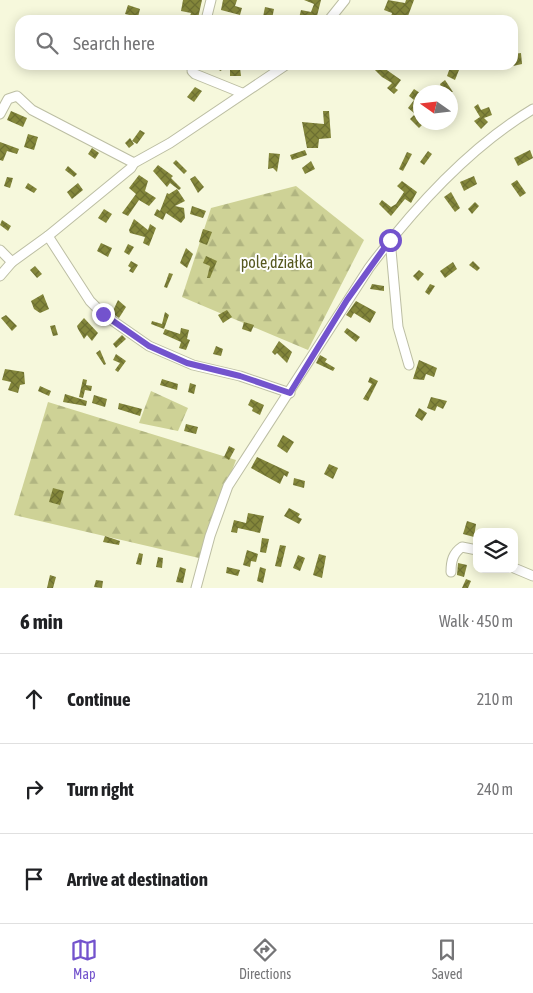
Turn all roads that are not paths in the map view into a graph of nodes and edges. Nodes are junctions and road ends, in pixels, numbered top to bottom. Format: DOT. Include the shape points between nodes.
graph roads {
  1 [pos="212,0"];
  2 [pos="345,0"];
  3 [pos="208,15"];
  4 [pos="334,15"];
  5 [pos="192,70"];
  6 [pos="278,70"];
  7 [pos="242,93"];
  8 [pos="533,108"];
  9 [pos="0,114"];
  10 [pos="134,164"];
  11 [pos="48,236"];
  12 [pos="390,240"];
  13 [pos="0,250"];
  14 [pos="12,262"];
  15 [pos="0,276"];
  16 [pos="409,365"];
  17 [pos="290,393"];
  18 [pos="473,549"];
  19 [pos="518,570"];
  20 [pos="451,572"];
  21 [pos="533,576"];
  22 [pos="196,588"];
  1 -- 3 [label="street"];
  2 -- 4 [label="street"];
  5 -- 7 [label="street"];
  6 -- 7 [label="street"];
  7 -- 10 [label="street"];
  8 -- 12 [label="street" via="486,141"];
  9 -- 10 [label="street" via="8,100 16,96 32,110"];
  10 -- 11 [label="street"];
  11 -- 14 [label="street"];
  11 -- 17 [label="street" via="93,304 149,346 193,366 245,377"];
  12 -- 16 [label="street" via="398,327"];
  12 -- 17 [label="street" via="347,300"];
  13 -- 14 [label="street"];
  14 -- 15 [label="street"];
  17 -- 22 [label="street" via="228,486"];
  18 -- 20 [label="street" via="462,547 456,551"];
  19 -- 21 [label="street"];
}
